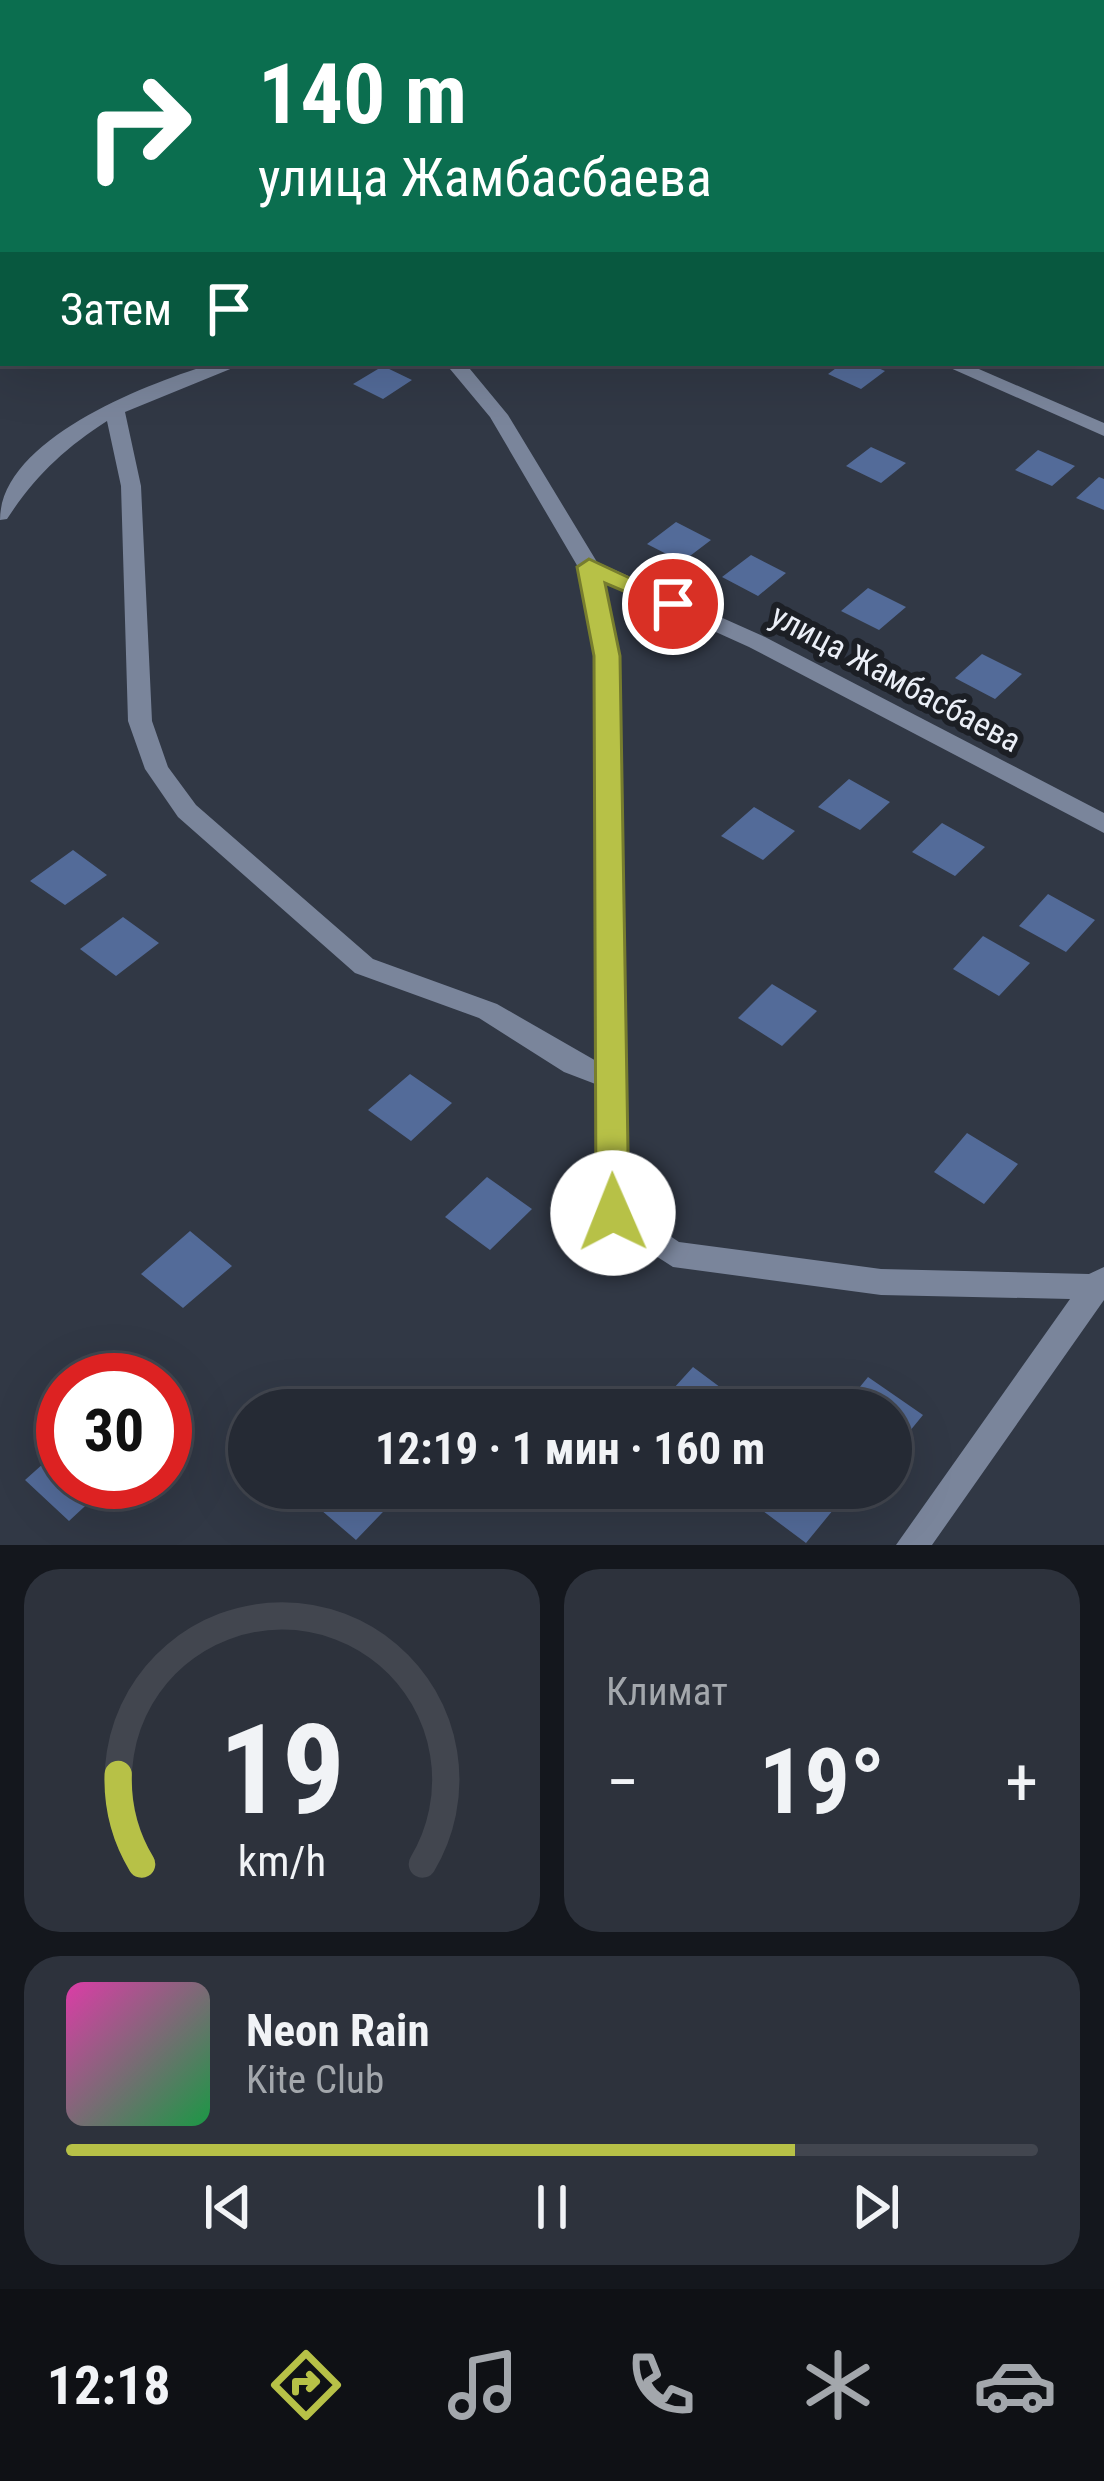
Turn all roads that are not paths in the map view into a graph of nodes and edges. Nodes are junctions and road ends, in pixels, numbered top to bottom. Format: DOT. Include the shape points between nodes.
graph roads {
  1 [pos="228,366"];
  2 [pos="457,366"];
  3 [pos="956,366"];
  4 [pos="115,412"];
  5 [pos="1104,430"];
  6 [pos="0,514"];
  7 [pos="589,567"];
  8 [pos="1104,824"];
  9 [pos="611,1079"];
  10 [pos="1099,1282"];
  11 [pos="913,1545"];
  1 -- 4 [label="street"];
  2 -- 7 [label="street" via="498,416"];
  3 -- 5 [label="street"];
  4 -- 6 [label="street" via="36,460"];
  4 -- 9 [label="street" via="131,487 140,721 157,769 187,811 364,966 488,1011"];
  7 -- 8 [label="street, улица Жамбасбаева" via="757,642"];
  7 -- 9 [label="street" via="607,656"];
  9 -- 10 [label="street" via="613,1213 673,1254 881,1282"];
  10 -- 11 [label="street"];
}
